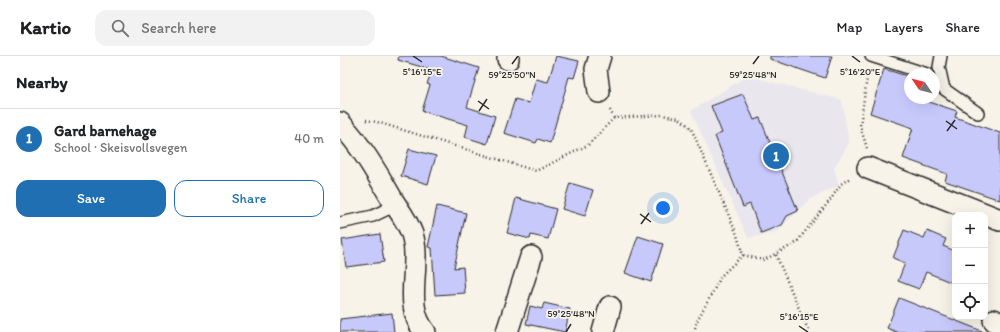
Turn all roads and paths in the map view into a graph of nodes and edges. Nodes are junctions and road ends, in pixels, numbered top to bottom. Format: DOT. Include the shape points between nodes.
graph roads {
  1 [pos="600,56"];
  2 [pos="871,56"];
  3 [pos="941,56"];
  4 [pos="908,68"];
  5 [pos="938,68"];
  6 [pos="940,80"];
  7 [pos="599,92"];
  8 [pos="978,112"];
  9 [pos="362,120"];
  10 [pos="340,123"];
  11 [pos="868,168"];
  12 [pos="396,205"];
  13 [pos="1000,220"];
  14 [pos="340,223"];
  15 [pos="743,255"];
  16 [pos="776,255"];
  17 [pos="531,257"];
  18 [pos="610,306"];
  19 [pos="425,332"];
  20 [pos="507,332"];
  21 [pos="603,332"];
  22 [pos="694,332"];
  23 [pos="809,332"];
  1 -- 7 [label="street" via="596,69"];
  2 -- 4 [label="lane"];
  2 -- 11 [label="path" via="860,126 868,149"];
  3 -- 5 [label="lane"];
  6 -- 8 [label="lane" via="944,89"];
  9 -- 15 [label="path" via="377,122 536,171 588,145 614,118 679,118 691,128 736,232"];
  10 -- 12 [label="street" via="379,176"];
  11 -- 13 [label="street"];
  11 -- 16 [label="path" via="841,184 796,243"];
  12 -- 14 [label="lane" via="373,216"];
  12 -- 19 [label="street" via="412,234 415,312"];
  15 -- 16 [label="path" via="764,260"];
  15 -- 22 [label="path" via="722,275 697,321"];
  16 -- 23 [label="path"];
  17 -- 20 [label="street"];
  18 -- 21 [label="street"];
}
